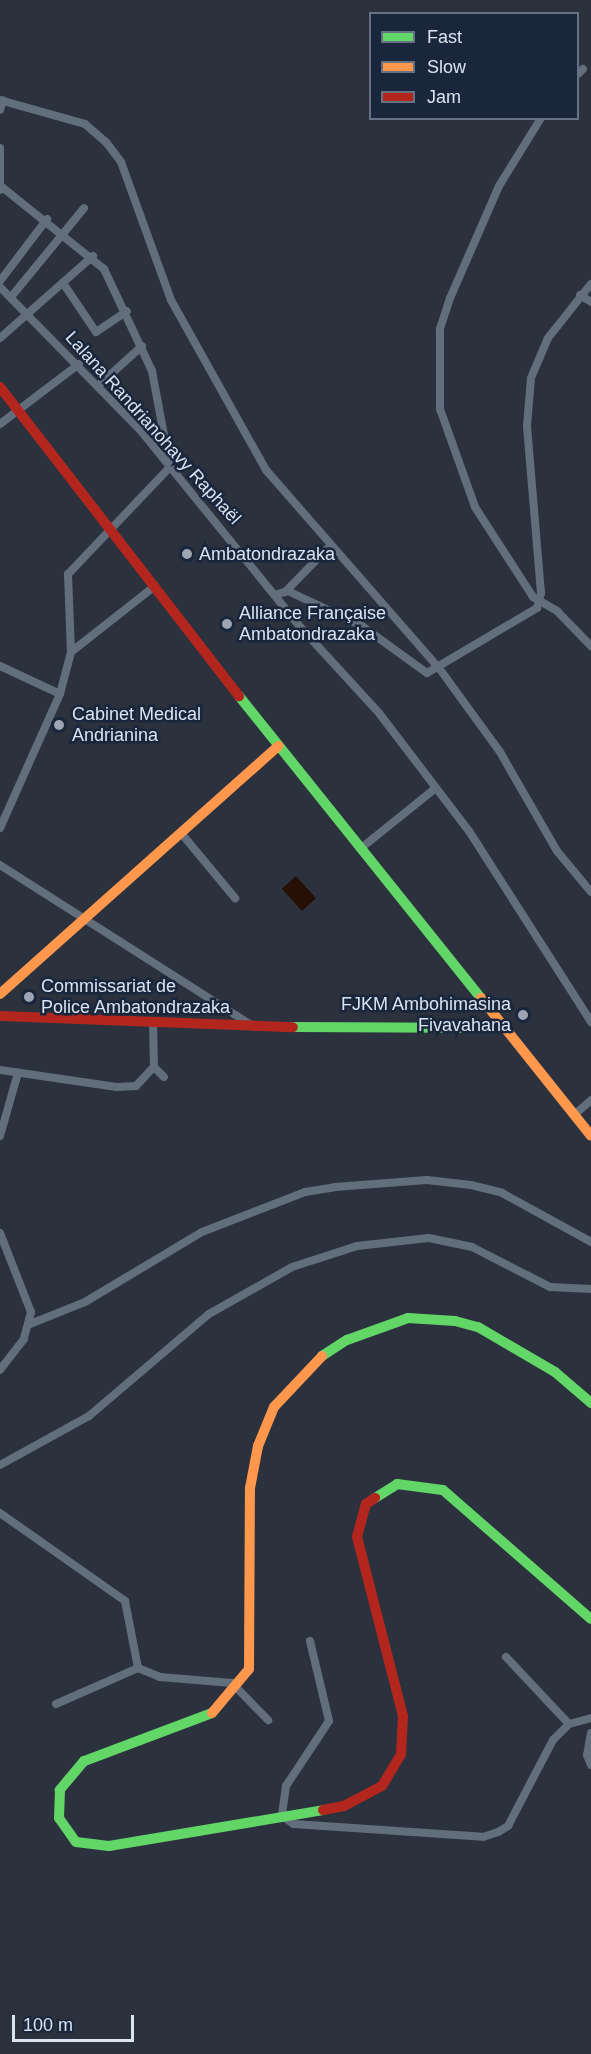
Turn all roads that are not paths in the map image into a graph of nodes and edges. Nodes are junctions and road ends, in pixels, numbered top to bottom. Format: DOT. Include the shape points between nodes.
graph roads {
  1 [pos="2,100"];
  2 [pos="0,110"];
  3 [pos="540,120"];
  4 [pos="0,148"];
  5 [pos="1,188"];
  6 [pos="84,208"];
  7 [pos="47,219"];
  8 [pos="64,231"];
  9 [pos="93,256"];
  10 [pos="0,281"];
  11 [pos="63,283"];
  12 [pos="591,284"];
  13 [pos="0,287"];
  14 [pos="580,295"];
  15 [pos="11,297"];
  16 [pos="591,302"];
  17 [pos="127,311"];
  18 [pos="28,314"];
  19 [pos="0,338"];
  20 [pos="142,346"];
  21 [pos="79,364"];
  22 [pos="99,385"];
  23 [pos="0,387"];
  24 [pos="17,410"];
  25 [pos="0,424"];
  26 [pos="170,467"];
  27 [pos="110,530"];
  28 [pos="329,547"];
  29 [pos="155,586"];
  30 [pos="281,593"];
  31 [pos="540,602"];
  32 [pos="591,645"];
  33 [pos="71,652"];
  34 [pos="0,666"];
  35 [pos="439,668"];
  36 [pos="60,694"];
  37 [pos="278,746"];
  38 [pos="436,788"];
  39 [pos="0,828"];
  40 [pos="181,833"];
  41 [pos="360,849"];
  42 [pos="0,865"];
  43 [pos="591,892"];
  44 [pos="235,898"];
  45 [pos="84,917"];
  46 [pos="0,994"];
  47 [pos="0,1016"];
  48 [pos="591,1022"];
  49 [pos="153,1023"];
  50 [pos="254,1027"];
  51 [pos="501,1028"];
  52 [pos="154,1067"];
  53 [pos="0,1070"];
  54 [pos="18,1073"];
  55 [pos="164,1077"];
  56 [pos="591,1101"];
  57 [pos="574,1115"];
  58 [pos="0,1136"];
  59 [pos="591,1136"];
  60 [pos="0,1233"];
  61 [pos="591,1242"];
  62 [pos="591,1289"];
  63 [pos="30,1324"];
  64 [pos="0,1370"];
  65 [pos="591,1402"];
  66 [pos="0,1465"];
  67 [pos="0,1513"];
  68 [pos="591,1619"];
  69 [pos="310,1641"];
  70 [pos="506,1657"];
  71 [pos="138,1668"];
  72 [pos="239,1687"];
  73 [pos="56,1704"];
  74 [pos="591,1718"];
  75 [pos="268,1720"];
  76 [pos="569,1724"];
  77 [pos="591,1733"];
  78 [pos="591,1765"];
  79 [pos="282,1816"];
  1 -- 2 [label="street"];
  1 -- 28 [label="street" via="85,124 121,162 182,321 266,470"];
  3 -- 31 [label="street" via="499,186 450,298 440,329 437,379 450,449 471,499"];
  4 -- 5 [label="street"];
  5 -- 7 [label="street"];
  6 -- 8 [label="street"];
  7 -- 8 [label="street"];
  7 -- 10 [label="street"];
  8 -- 9 [label="street"];
  8 -- 15 [label="street"];
  9 -- 11 [label="street"];
  9 -- 17 [label="street"];
  11 -- 17 [label="street" via="96,332"];
  11 -- 18 [label="street"];
  12 -- 14 [label="street"];
  13 -- 15 [label="street, Lalana Randrianohavy Raphaël"];
  14 -- 16 [label="street"];
  14 -- 31 [label="street" via="548,338 531,378 527,426"];
  15 -- 18 [label="street, Lalana Randrianohavy Raphaël"];
  17 -- 20 [label="street"];
  18 -- 19 [label="street"];
  18 -- 21 [label="street, Lalana Randrianohavy Raphaël"];
  20 -- 22 [label="street"];
  20 -- 26 [label="street"];
  21 -- 22 [label="street, Lalana Randrianohavy Raphaël"];
  21 -- 24 [label="street"];
  22 -- 26 [label="street, Lalana Randrianohavy Raphaël"];
  23 -- 24 [label="street"];
  24 -- 25 [label="street"];
  24 -- 27 [label="street"];
  26 -- 27 [label="street"];
  26 -- 30 [label="street, Lalana Randrianohavy Raphaël"];
  27 -- 29 [label="street"];
  27 -- 33 [label="street" via="68,574"];
  28 -- 30 [label="street"];
  28 -- 35 [label="street"];
  29 -- 33 [label="street"];
  29 -- 37 [label="street"];
  30 -- 35 [label="street" via="362,626 427,673"];
  30 -- 38 [label="street, Lalana Randrianohavy Raphaël"];
  31 -- 32 [label="street"];
  31 -- 35 [label="street" via="530,614"];
  33 -- 36 [label="street"];
  34 -- 36 [label="street"];
  35 -- 43 [label="street" via="500,752 557,851"];
  36 -- 39 [label="street"];
  37 -- 40 [label="street"];
  37 -- 41 [label="street"];
  38 -- 41 [label="street"];
  38 -- 48 [label="street, Lalana Randrianohavy Raphaël" via="528,919"];
  40 -- 44 [label="street"];
  40 -- 45 [label="street"];
  41 -- 51 [label="street"];
  42 -- 45 [label="street"];
  45 -- 46 [label="street"];
  45 -- 50 [label="street"];
  47 -- 49 [label="street"];
  49 -- 50 [label="street"];
  49 -- 52 [label="street"];
  50 -- 51 [label="street"];
  51 -- 57 [label="street"];
  52 -- 54 [label="street" via="136,1086"];
  52 -- 55 [label="street"];
  53 -- 54 [label="street"];
  54 -- 58 [label="street"];
  56 -- 57 [label="street"];
  57 -- 59 [label="street"];
  60 -- 63 [label="street" via="27,1301"];
  61 -- 63 [label="street" via="502,1193 471,1185 427,1180 335,1187 305,1192 202,1232 84,1302"];
  62 -- 66 [label="street" via="550,1287 471,1247 429,1238 357,1246 292,1267 209,1314 89,1416"];
  63 -- 64 [label="street" via="14,1356"];
  65 -- 72 [label="street" via="555,1372 478,1327 455,1321 408,1318 347,1340 310,1364 274,1407 258,1446 250,1488 252,1660"];
  67 -- 71 [label="street" via="125,1601"];
  68 -- 79 [label="street" via="443,1490 397,1484 379,1491 359,1518 357,1537 374,1619 398,1683 405,1733 401,1754 382,1786 363,1800"];
  69 -- 79 [label="street" via="329,1721 286,1786"];
  70 -- 76 [label="street"];
  71 -- 72 [label="street" via="160,1677 215,1680"];
  71 -- 73 [label="street"];
  72 -- 75 [label="street"];
  72 -- 79 [label="street" via="220,1710 84,1761 60,1790 60,1818 76,1842 110,1846"];
  74 -- 76 [label="street"];
  76 -- 79 [label="street" via="535,1765 508,1826 483,1837 294,1824"];
  77 -- 78 [label="street" via="587,1755"];
}
